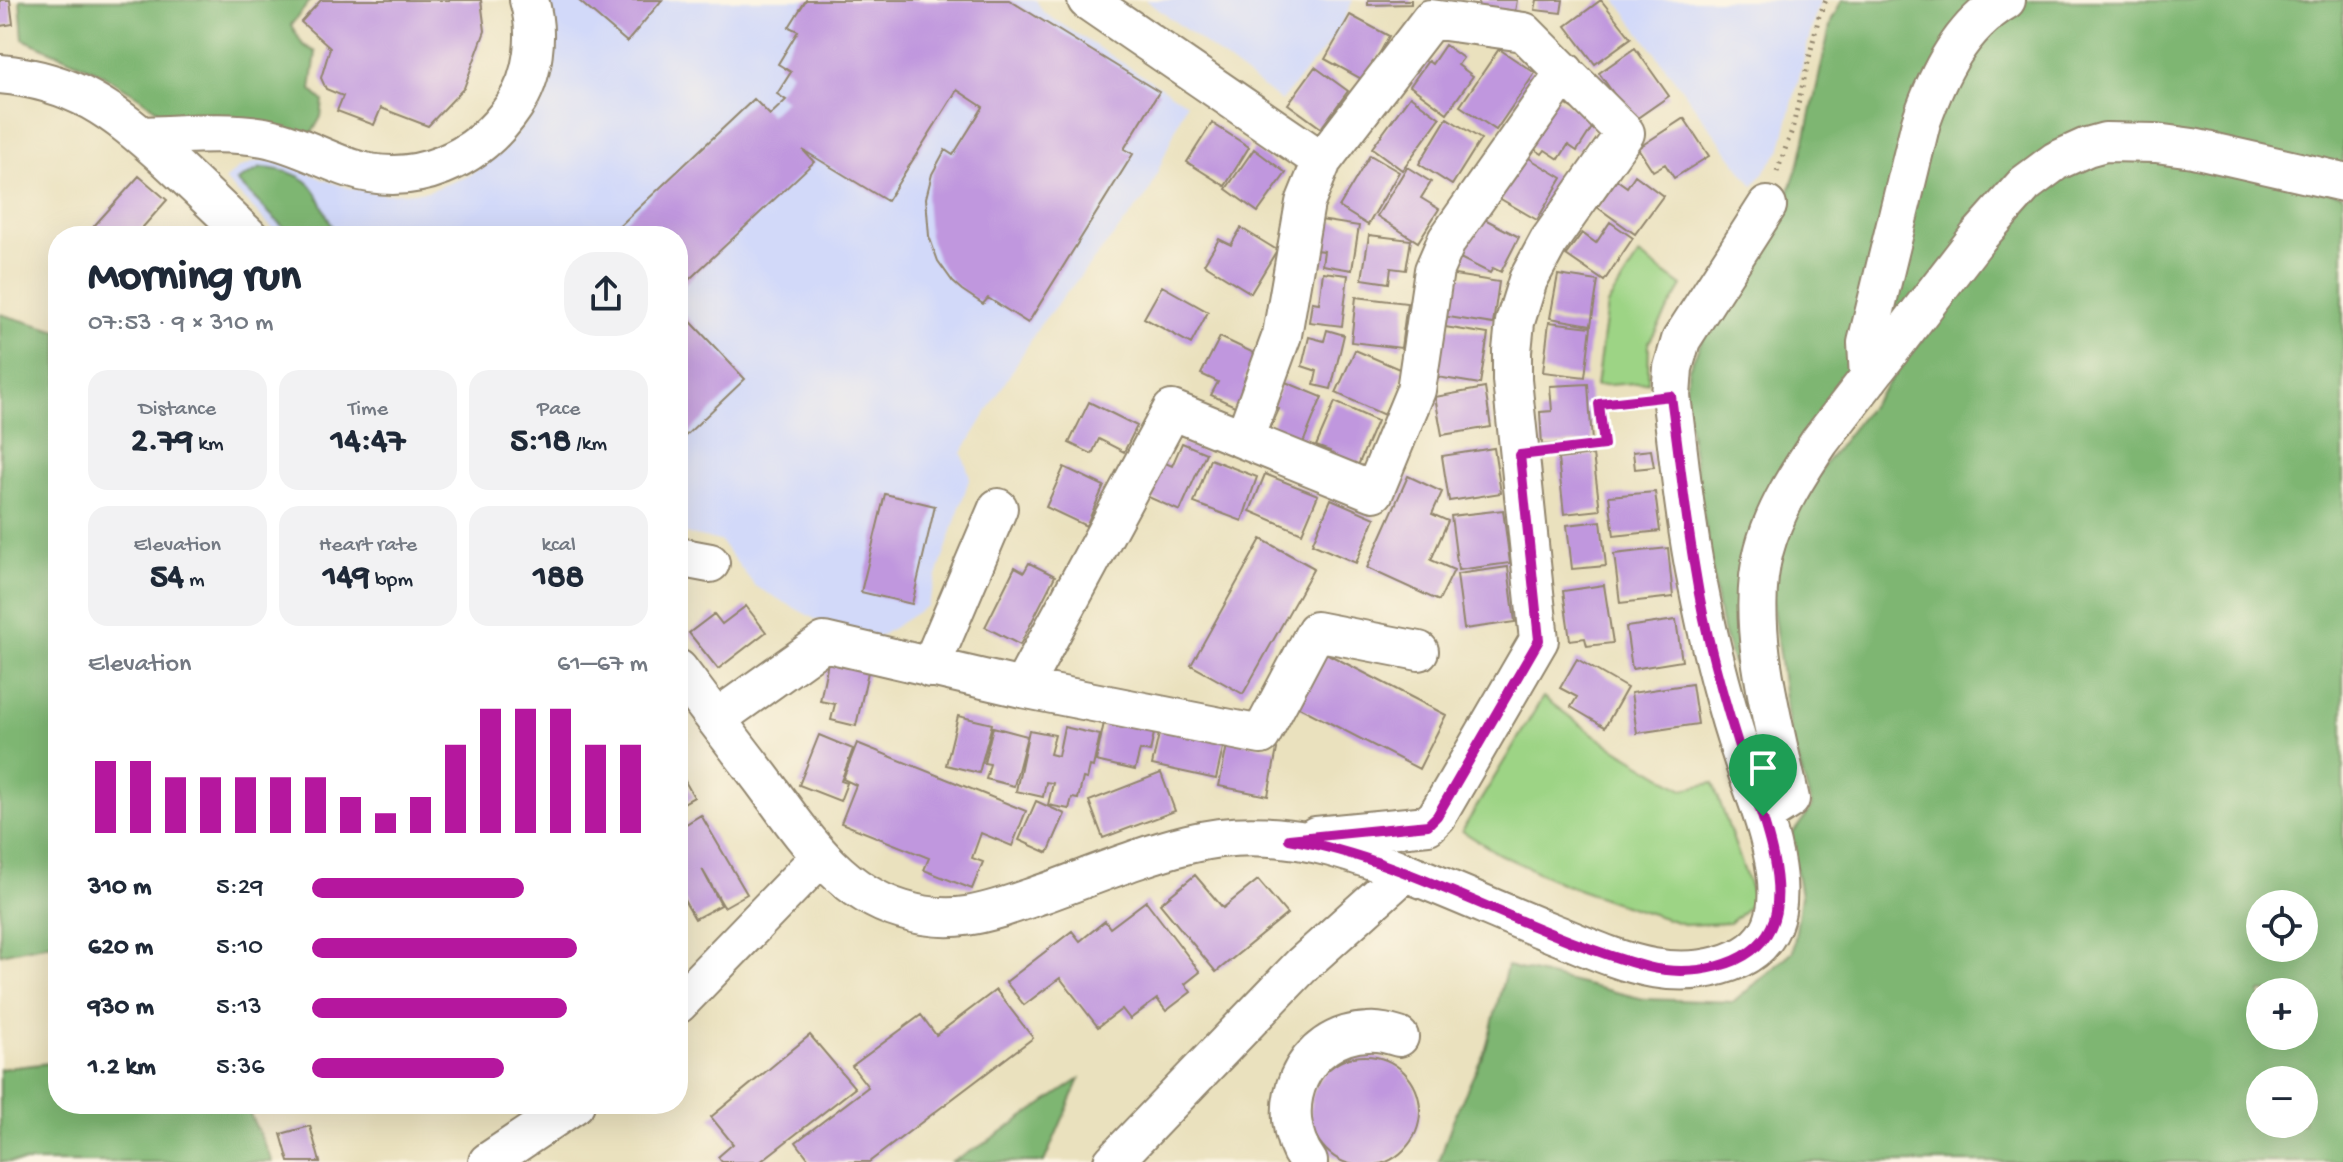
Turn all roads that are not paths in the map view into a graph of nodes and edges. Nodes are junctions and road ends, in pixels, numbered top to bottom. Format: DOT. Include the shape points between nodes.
graph roads {
  1 [pos="529,0"];
  2 [pos="1087,0"];
  3 [pos="2006,0"];
  4 [pos="1565,72"];
  5 [pos="0,74"];
  6 [pos="142,136"];
  7 [pos="1322,161"];
  8 [pos="2343,182"];
  9 [pos="1767,206"];
  10 [pos="237,226"];
  11 [pos="1869,378"];
  12 [pos="1244,439"];
  13 [pos="998,508"];
  14 [pos="1419,651"];
  15 [pos="930,668"];
  16 [pos="688,682"];
  17 [pos="1022,688"];
  18 [pos="716,719"];
  19 [pos="1763,816"];
  20 [pos="1289,839"];
  21 [pos="820,857"];
  22 [pos="1404,873"];
  23 [pos="688,994"];
  24 [pos="1399,1037"];
  25 [pos="560,1114"];
  26 [pos="488,1162"];
  27 [pos="1113,1162"];
  28 [pos="1308,1162"];
  1 -- 6 [label="street" via="533,55 518,101 488,139 447,164 400,175 376,174 265,137"];
  2 -- 7 [label="street"];
  3 -- 11 [label="street" via="1970,29 1948,59 1921,122 1867,343"];
  4 -- 7 [label="street" via="1524,32 1431,19"];
  4 -- 12 [label="street" via="1443,247 1434,270 1416,390 1374,492"];
  4 -- 20 [label="street" via="1625,133 1541,254 1522,294 1513,337 1511,366 1533,453 1539,640 1428,825"];
  5 -- 6 [label="street" via="46,82 87,98"];
  6 -- 10 [label="street"];
  7 -- 12 [label="street" via="1305,203 1282,335"];
  8 -- 11 [label="street" via="2168,144 2126,141 2087,147 2025,184"];
  9 -- 19 [label="street" via="1681,340 1664,396 1715,665"];
  11 -- 19 [label="street" via="1801,470 1764,550 1758,618 1790,799"];
  12 -- 17 [label="street" via="1172,410"];
  13 -- 15 [label="street"];
  14 -- 17 [label="street" via="1316,631 1261,735"];
  15 -- 17 [label="street"];
  15 -- 18 [label="street" via="824,642"];
  16 -- 18 [label="street"];
  18 -- 21 [label="street"];
  19 -- 22 [label="street" via="1779,890 1771,926 1759,942 1726,965 1689,971 1651,968 1595,950"];
  20 -- 21 [label="street" via="1227,837 1185,844 981,915 942,918 884,904 849,884"];
  20 -- 22 [label="street" via="1337,849"];
  21 -- 23 [label="street"];
  22 -- 27 [label="street" via="1303,964"];
  24 -- 28 [label="street" via="1353,1034 1324,1047 1303,1070 1290,1114 1297,1145"];
  25 -- 26 [label="street"];
}
